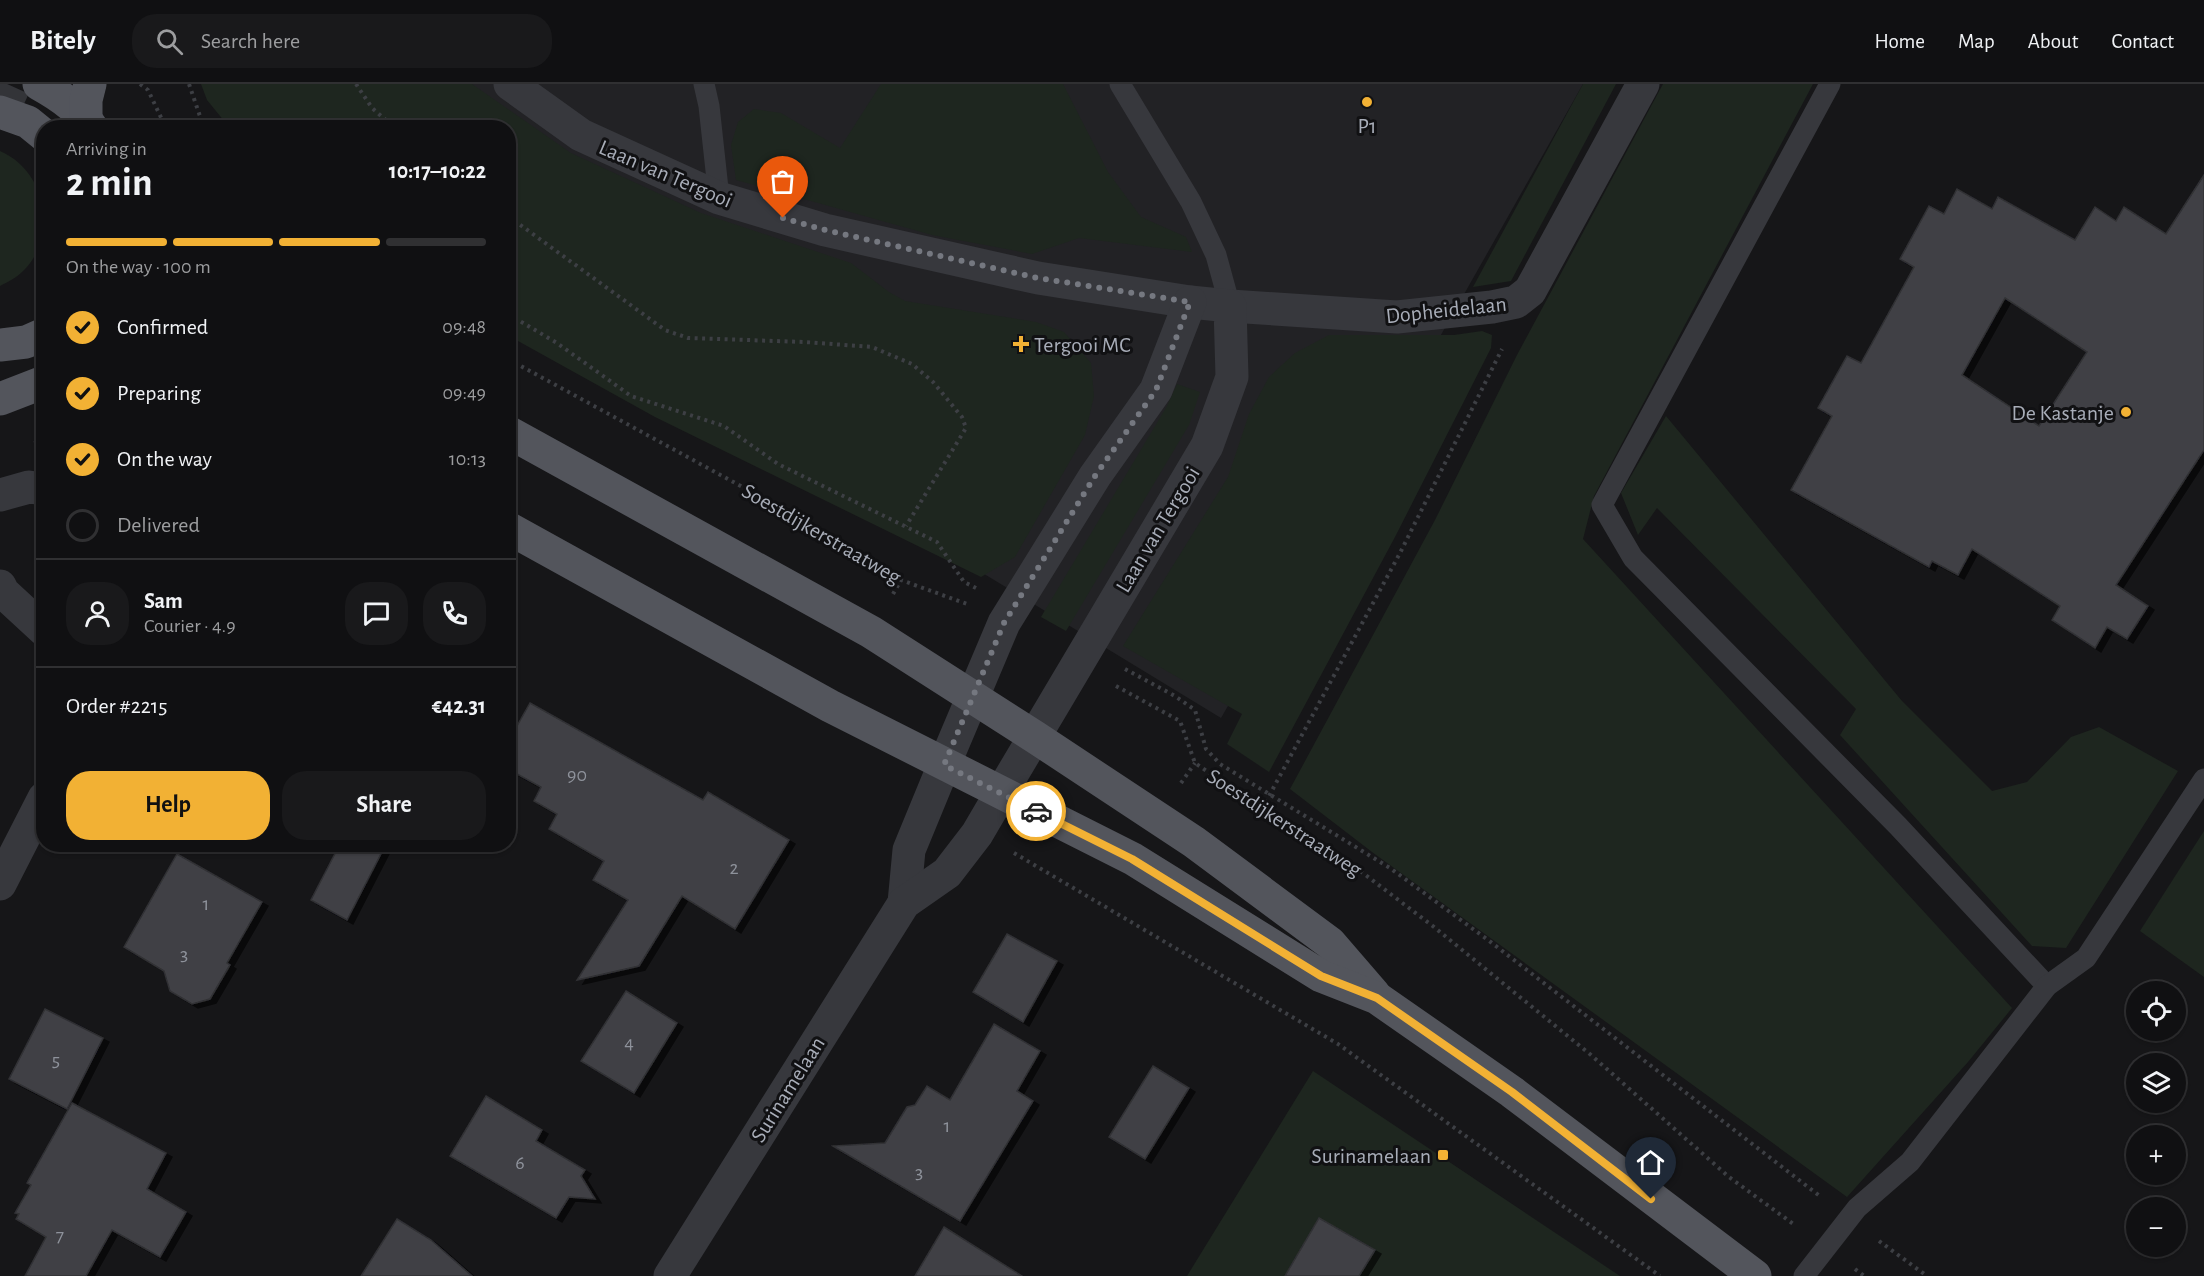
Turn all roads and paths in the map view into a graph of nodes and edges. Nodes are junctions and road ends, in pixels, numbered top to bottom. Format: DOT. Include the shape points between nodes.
graph roads {
  1 [pos="39,84"];
  2 [pos="90,84"];
  3 [pos="140,84"];
  4 [pos="148,84"];
  5 [pos="189,84"];
  6 [pos="356,84"];
  7 [pos="510,84"];
  8 [pos="704,84"];
  9 [pos="1120,84"];
  10 [pos="1643,84"];
  11 [pos="1830,84"];
  12 [pos="148,90"];
  13 [pos="0,112"];
  14 [pos="86,120"];
  15 [pos="89,120"];
  16 [pos="162,120"];
  17 [pos="201,120"];
  18 [pos="386,120"];
  19 [pos="36,128"];
  20 [pos="719,198"];
  21 [pos="516,222"];
  22 [pos="1190,302"];
  23 [pos="1516,302"];
  24 [pos="1230,306"];
  25 [pos="516,319"];
  26 [pos="36,338"];
  27 [pos="0,345"];
  28 [pos="516,363"];
  29 [pos="36,385"];
  30 [pos="0,399"];
  31 [pos="516,436"];
  32 [pos="36,488"];
  33 [pos="0,495"];
  34 [pos="906,526"];
  35 [pos="516,532"];
  36 [pos="0,586"];
  37 [pos="1008,615"];
  38 [pos="36,623"];
  39 [pos="1083,657"];
  40 [pos="973,697"];
  41 [pos="1035,737"];
  42 [pos="944,765"];
  43 [pos="2204,779"];
  44 [pos="1001,793"];
  45 [pos="1270,795"];
  46 [pos="1262,809"];
  47 [pos="36,814"];
  48 [pos="1008,850"];
  49 [pos="0,884"];
  50 [pos="904,903"];
  51 [pos="2047,986"];
  52 [pos="1377,998"];
  53 [pos="1850,1219"];
  54 [pos="1826,1248"];
  55 [pos="670,1276"];
  56 [pos="1660,1276"];
  57 [pos="1755,1276"];
  58 [pos="1804,1276"];
  59 [pos="1864,1276"];
  60 [pos="1927,1276"];
  1 -- 14 [label="main road" via="55,92"];
  2 -- 15 [label="main road" via="86,100"];
  3 -- 12 [label="path"];
  4 -- 12 [label="path"];
  5 -- 17 [label="path"];
  6 -- 18 [label="path"];
  7 -- 20 [label="street, Laan van Tergooi" via="581,135"];
  8 -- 20 [label="lane"];
  9 -- 24 [label="lane, Laan van Tergooi" via="1191,202 1216,255"];
  10 -- 23 [label="street, Dopheidelaan" via="1530,291"];
  11 -- 51 [label="lane" via="1602,505 1633,558 1898,826"];
  12 -- 16 [label="path"];
  13 -- 19 [label="main road"];
  20 -- 22 [label="street, Laan van Tergooi" via="825,230 1038,278"];
  21 -- 34 [label="path" via="650,320 688,338 872,347 912,364 933,382 962,417 966,428"];
  22 -- 24 [label="street, Laan van Tergooi"];
  22 -- 37 [label="street" via="1156,390 1095,476"];
  23 -- 24 [label="street, Dopheidelaan" via="1397,317"];
  23 -- 45 [label="path" via="1504,346 1400,553"];
  24 -- 39 [label="street, Laan van Tergooi" via="1233,378 1207,446"];
  25 -- 34 [label="path" via="631,396 724,426 778,464"];
  26 -- 27 [label="main road"];
  28 -- 37 [label="path, Soestdijkerstraatweg" via="770,502 883,571"];
  29 -- 30 [label="main road"];
  31 -- 40 [label="main road" via="811,597"];
  32 -- 33 [label="street"];
  34 -- 37 [label="path" via="937,542 964,582"];
  35 -- 42 [label="main road"];
  36 -- 38 [label="street"];
  37 -- 40 [label="street"];
  39 -- 41 [label="street, Laan van Tergooi"];
  39 -- 45 [label="path" via="1175,696 1196,710 1206,749 1220,764"];
  39 -- 46 [label="path, Soestdijkerstraatweg" via="1180,721 1195,762"];
  40 -- 41 [label="main road"];
  40 -- 42 [label="street, Surinamelaan"];
  41 -- 44 [label="street, Laan van Tergooi"];
  41 -- 52 [label="main road" via="1194,842 1330,943"];
  42 -- 44 [label="main road"];
  42 -- 50 [label="street, Surinamelaan" via="909,850"];
  43 -- 51 [label="lane" via="2086,958"];
  44 -- 50 [label="street, Surinamelaan" via="977,834 947,873"];
  44 -- 52 [label="main road" via="1132,859 1321,976"];
  45 -- 46 [label="path"];
  45 -- 53 [label="path" via="1390,868"];
  46 -- 54 [label="path, Soestdijkerstraatweg" via="1355,867 1434,927 1591,1055 1729,1177"];
  47 -- 49 [label="street"];
  48 -- 56 [label="path" via="1338,1044"];
  50 -- 55 [label="street, Surinamelaan"];
  51 -- 53 [label="lane" via="1910,1162 1857,1208"];
  52 -- 57 [label="main road" via="1512,1092"];
  53 -- 54 [label="lane"];
  53 -- 60 [label="path"];
  54 -- 58 [label="lane"];
  54 -- 59 [label="path, Soestdijkerstraatweg"];
}
